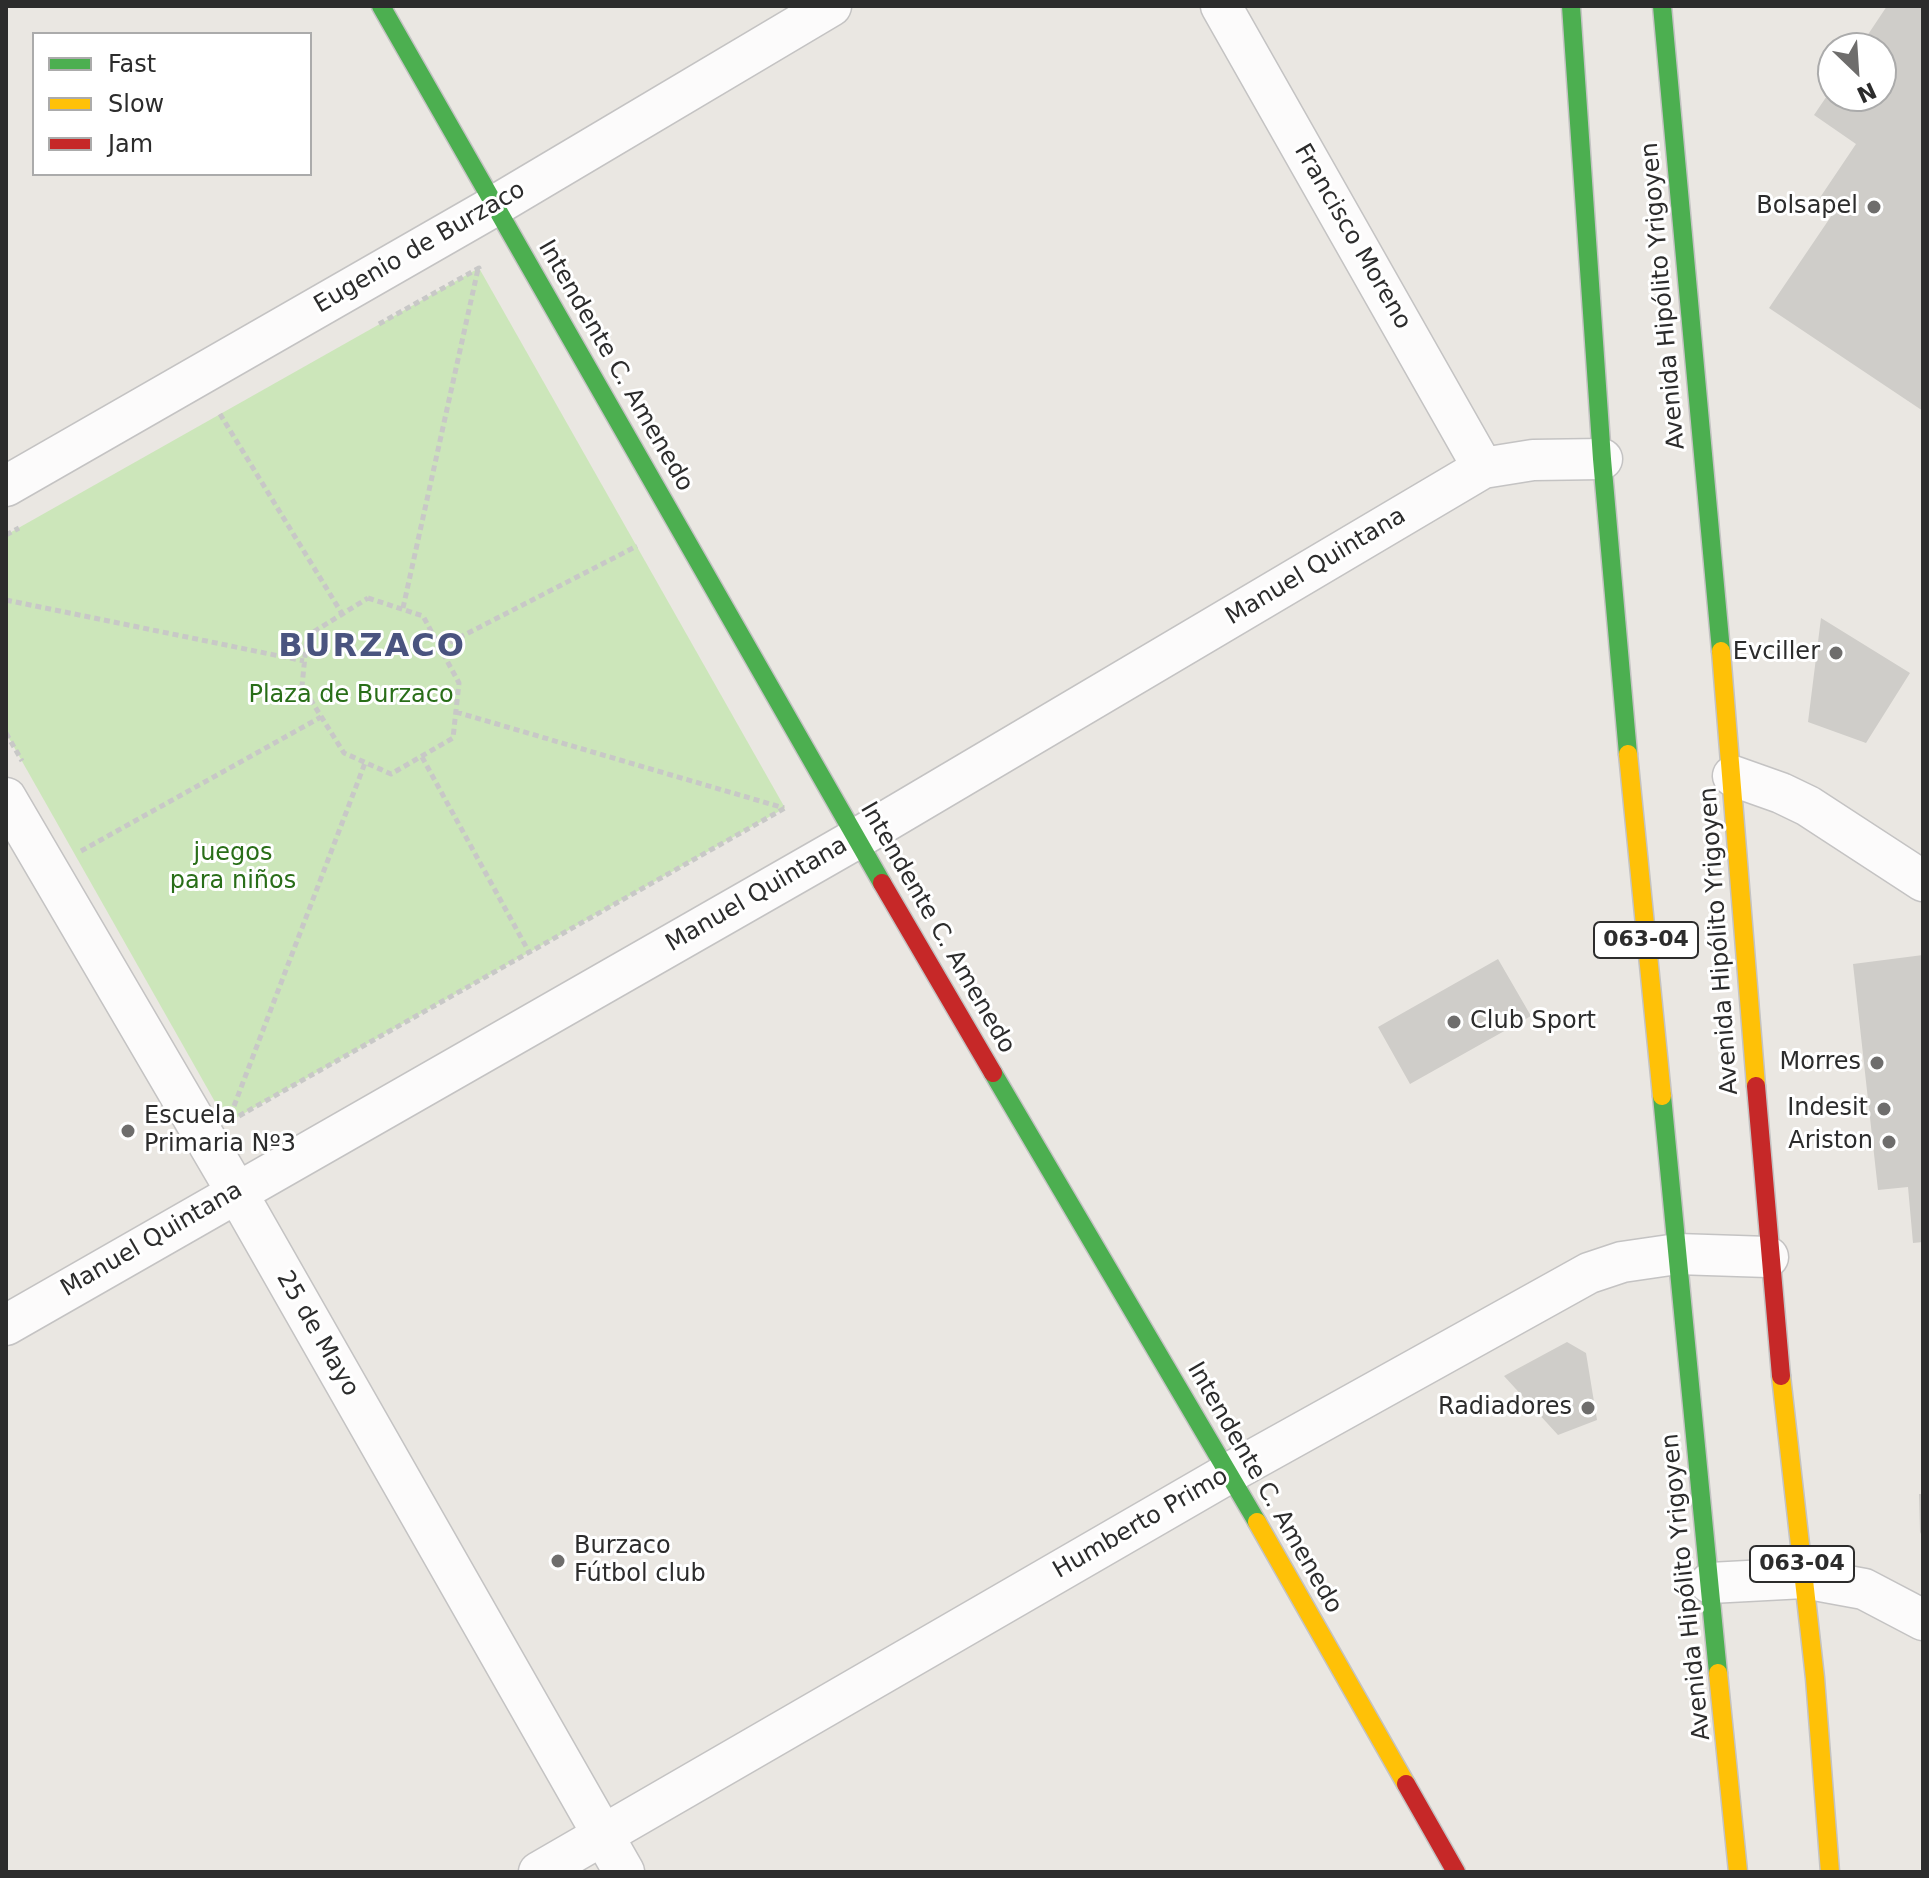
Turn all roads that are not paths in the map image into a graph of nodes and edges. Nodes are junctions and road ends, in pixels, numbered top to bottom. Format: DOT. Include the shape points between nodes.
graph roads {
  1 [pos="381,6"];
  2 [pos="831,6"];
  3 [pos="1221,6"];
  4 [pos="1571,6"];
  5 [pos="1662,6"];
  6 [pos="496,205"];
  7 [pos="1602,459"];
  8 [pos="1483,468"];
  9 [pos="6,486"];
  10 [pos="1733,776"];
  11 [pos="18,786"];
  12 [pos="856,839"];
  13 [pos="1923,881"];
  14 [pos="236,1191"];
  15 [pos="1677,1254"];
  16 [pos="1768,1257"];
  17 [pos="6,1325"];
  18 [pos="1229,1473"];
  19 [pos="1804,1578"];
  20 [pos="1710,1583"];
  21 [pos="1923,1620"];
  22 [pos="603,1835"];
  23 [pos="539,1872"];
  24 [pos="624,1872"];
  25 [pos="1456,1872"];
  26 [pos="1738,1872"];
  27 [pos="1830,1872"];
  1 -- 6 [label="main road, Intendente C. Amenedo"];
  2 -- 6 [label="street, Eugenio de Burzaco"];
  3 -- 8 [label="street, Francisco Moreno"];
  4 -- 7 [label="main road, Avenida Hipólito Yrigoyen / 063-04"];
  5 -- 10 [label="main road, Avenida Hipólito Yrigoyen / 063-04"];
  6 -- 9 [label="street, Eugenio de Burzaco"];
  6 -- 12 [label="main road, Intendente C. Amenedo"];
  7 -- 8 [label="street, Manuel Quintana" via="1533,460"];
  7 -- 15 [label="main road, Avenida Hipólito Yrigoyen / 063-04"];
  8 -- 12 [label="street, Manuel Quintana"];
  10 -- 13 [label="street" via="1808,806"];
  10 -- 16 [label="main road, Avenida Hipólito Yrigoyen / 063-04"];
  11 -- 14 [label="street, 25 de Mayo"];
  12 -- 14 [label="street, Manuel Quintana"];
  12 -- 18 [label="main road, Intendente C. Amenedo"];
  14 -- 17 [label="street, Manuel Quintana"];
  14 -- 22 [label="street, 25 de Mayo"];
  15 -- 16 [label="street, Humberto Primo"];
  15 -- 18 [label="street, Humberto Primo" via="1589,1273"];
  15 -- 20 [label="main road, Avenida Hipólito Yrigoyen / 063-04"];
  16 -- 19 [label="main road, Avenida Hipólito Yrigoyen / 063-04"];
  18 -- 22 [label="street, Humberto Primo"];
  18 -- 25 [label="main road, Intendente C. Amenedo"];
  19 -- 20 [label="street"];
  19 -- 21 [label="street" via="1864,1589"];
  19 -- 27 [label="main road, Avenida Hipólito Yrigoyen / 063-04"];
  20 -- 26 [label="main road, Avenida Hipólito Yrigoyen / 063-04"];
  22 -- 23 [label="street, Humberto Primo"];
  22 -- 24 [label="street, 25 de Mayo"];
}
